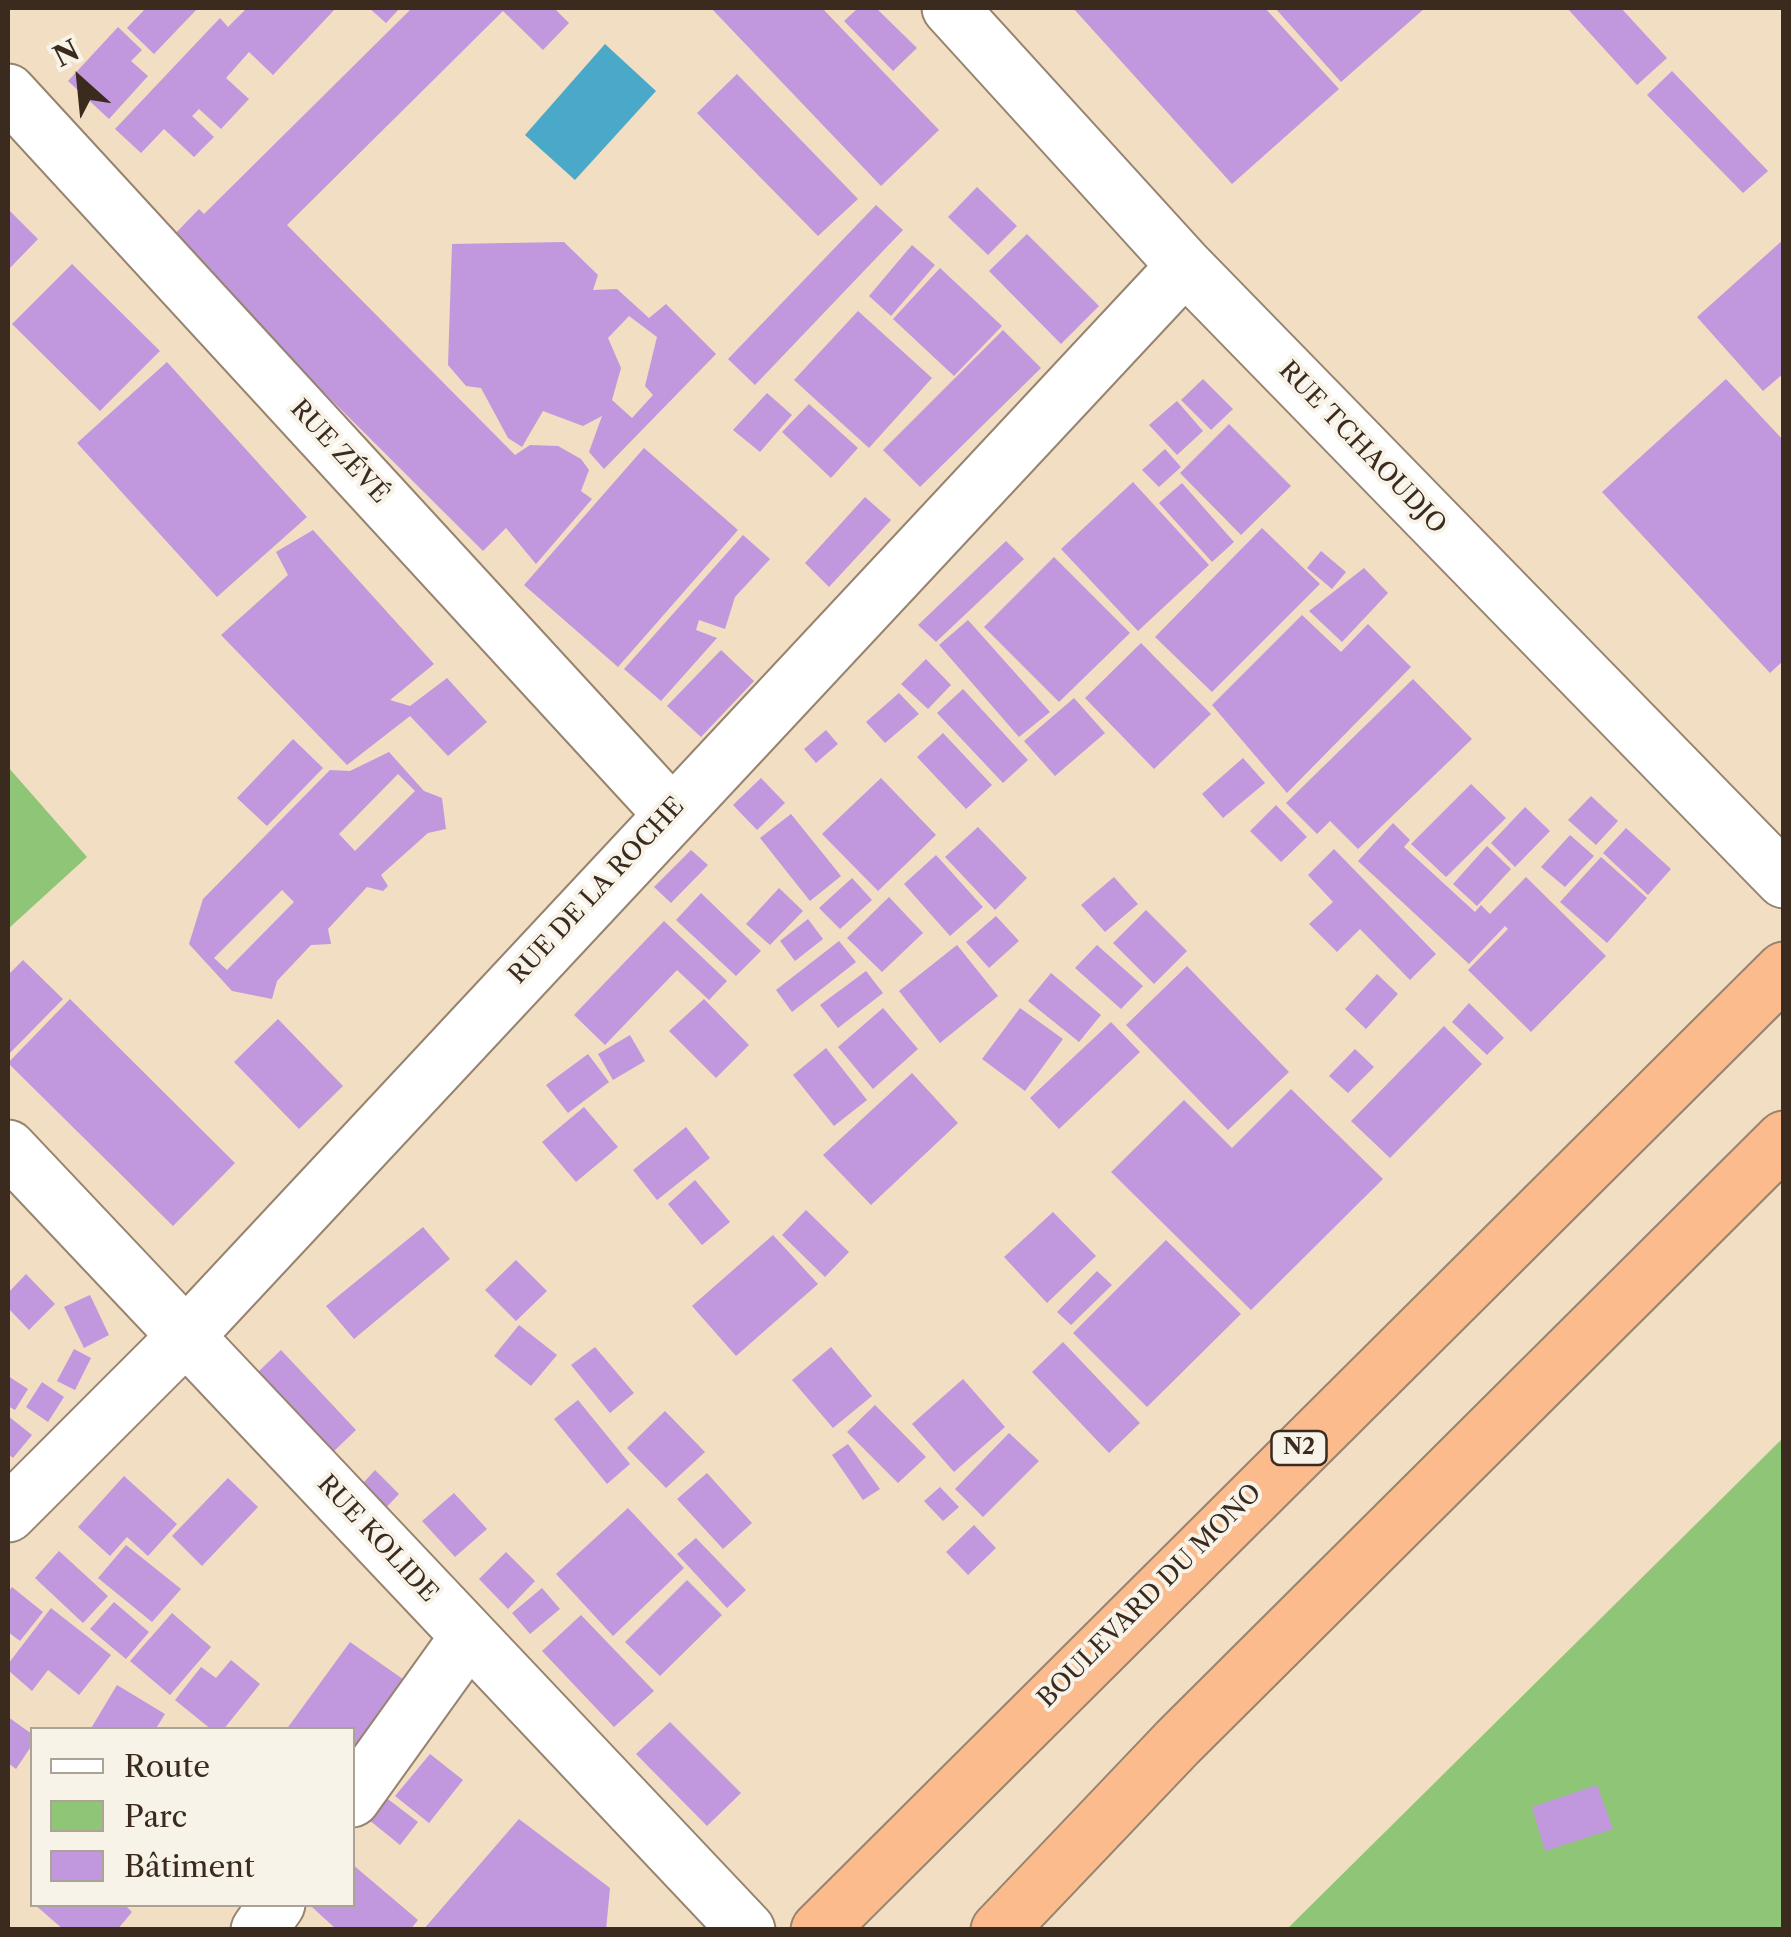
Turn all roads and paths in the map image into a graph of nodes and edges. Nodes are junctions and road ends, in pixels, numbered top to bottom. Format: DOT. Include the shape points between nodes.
graph roads {
  1 [pos="950,8"];
  2 [pos="8,92"];
  3 [pos="1185,266"];
  4 [pos="670,812"];
  5 [pos="1784,880"];
  6 [pos="1784,970"];
  7 [pos="1784,1139"];
  8 [pos="8,1148"];
  9 [pos="186,1336"];
  10 [pos="8,1514"];
  11 [pos="469,1636"];
  12 [pos="355,1795"];
  13 [pos="275,1907"];
  14 [pos="260,1930"];
  15 [pos="746,1930"];
  16 [pos="819,1930"];
  17 [pos="999,1930"];
  1 -- 3 [label="street, RUE TCHAOUDJO"];
  2 -- 4 [label="street, RUE ZÉVÉ"];
  3 -- 4 [label="street, RUE DE LA ROCHE"];
  3 -- 5 [label="street, RUE TCHAOUDJO"];
  4 -- 9 [label="street, RUE DE LA ROCHE"];
  6 -- 16 [label="highway, BOULEVARD DU MONO / N2"];
  7 -- 17 [label="highway" via="1178,1742"];
  8 -- 9 [label="street, RUE KOLIDE"];
  9 -- 10 [label="street, RUE DE LA ROCHE"];
  9 -- 11 [label="street, RUE KOLIDE"];
  11 -- 12 [label="street"];
  11 -- 15 [label="street, RUE KOLIDE"];
  13 -- 14 [label="street"];
}
